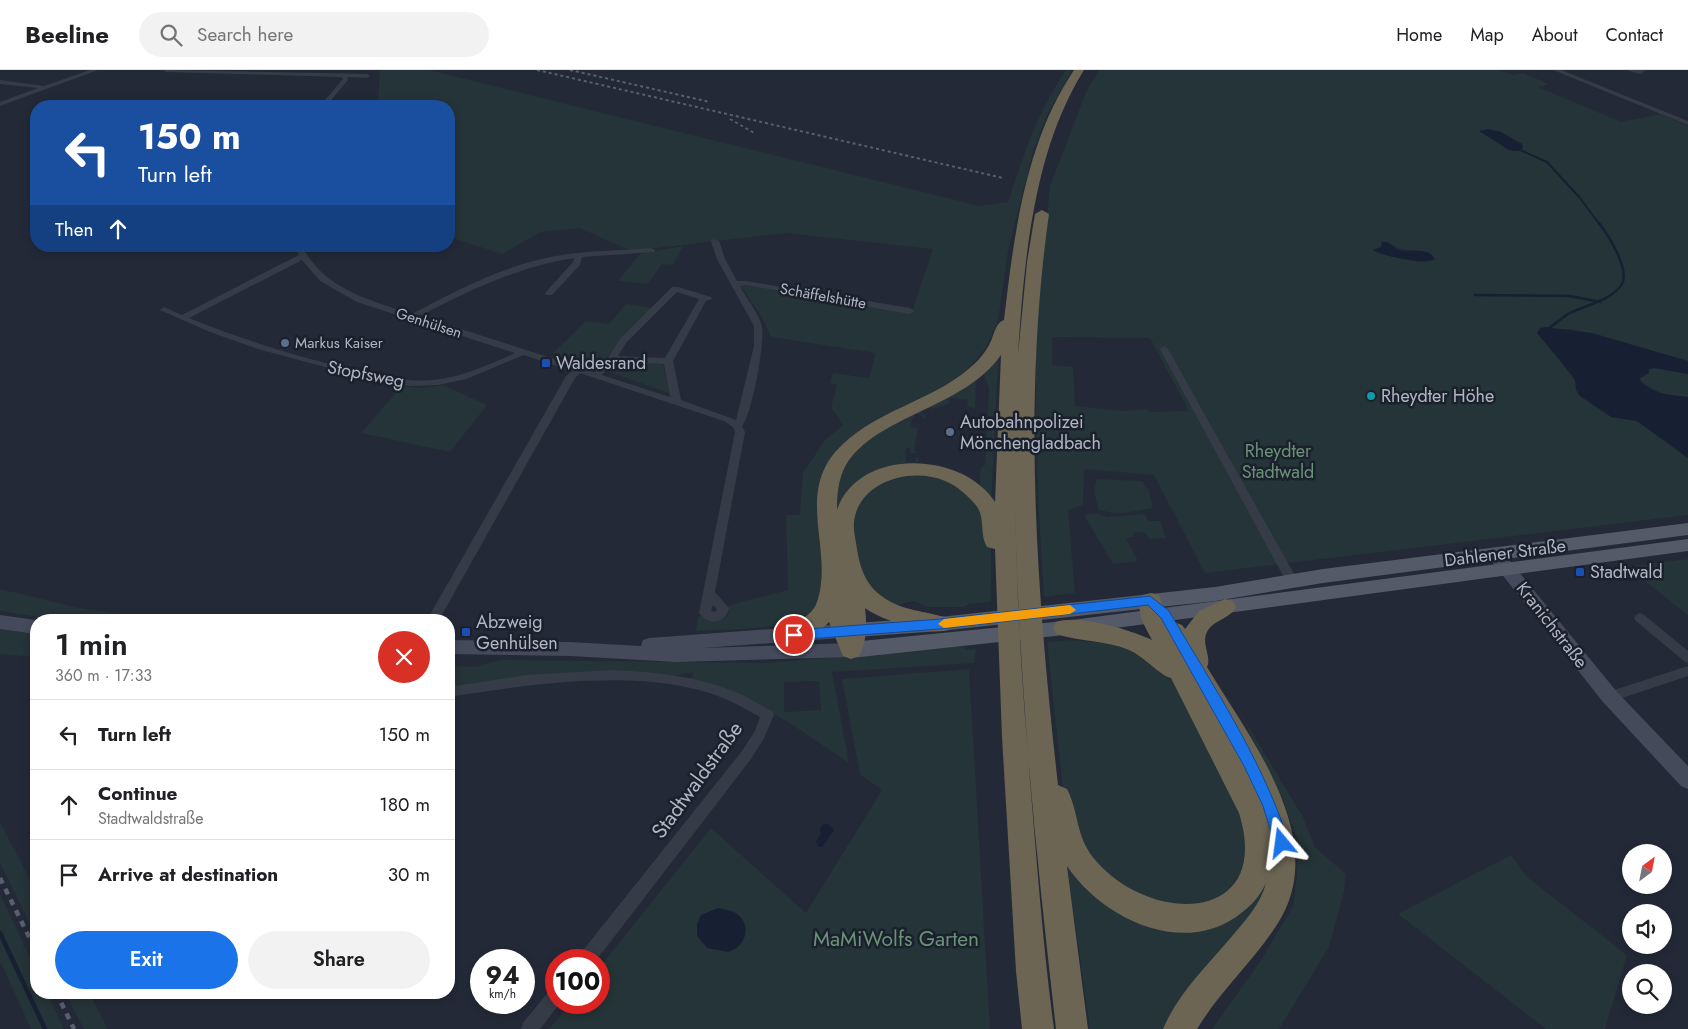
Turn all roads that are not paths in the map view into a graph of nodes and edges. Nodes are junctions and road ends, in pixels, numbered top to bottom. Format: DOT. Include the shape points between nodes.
graph roads {
  1 [pos="95,70"];
  2 [pos="166,70"];
  3 [pos="1079,70"];
  4 [pos="1090,70"];
  5 [pos="1556,70"];
  6 [pos="1630,70"];
  7 [pos="1643,70"];
  8 [pos="367,76"];
  9 [pos="344,77"];
  10 [pos="0,82"];
  11 [pos="46,87"];
  12 [pos="328,100"];
  13 [pos="0,104"];
  14 [pos="1688,123"];
  15 [pos="715,241"];
  16 [pos="651,250"];
  17 [pos="300,252"];
  18 [pos="578,255"];
  19 [pos="302,256"];
  20 [pos="735,284"];
  21 [pos="1015,292"];
  22 [pos="549,294"];
  23 [pos="164,310"];
  24 [pos="910,311"];
  25 [pos="412,317"];
  26 [pos="182,318"];
  27 [pos="1164,349"];
  28 [pos="522,353"];
  29 [pos="612,358"];
  30 [pos="668,361"];
  31 [pos="579,370"];
  32 [pos="597,375"];
  33 [pos="676,401"];
  34 [pos="737,424"];
  35 [pos="1688,529"];
  36 [pos="844,536"];
  37 [pos="1688,546"];
  38 [pos="1495,554"];
  39 [pos="831,563"];
  40 [pos="1508,569"];
  41 [pos="1292,581"];
  42 [pos="1326,584"];
  43 [pos="709,593"];
  44 [pos="1006,600"];
  45 [pos="1225,607"];
  46 [pos="1156,610"];
  47 [pos="436,614"];
  48 [pos="1640,618"];
  49 [pos="1064,619"];
  50 [pos="0,622"];
  51 [pos="940,624"];
  52 [pos="30,627"];
  53 [pos="973,630"];
  54 [pos="794,635"];
  55 [pos="849,637"];
  56 [pos="455,647"];
  57 [pos="570,649"];
  58 [pos="1688,658"];
  59 [pos="1688,671"];
  60 [pos="1194,682"];
  61 [pos="1035,683"];
  62 [pos="455,691"];
  63 [pos="1610,697"];
  64 [pos="1688,780"];
  65 [pos="595,949"];
  66 [pos="545,1009"];
  67 [pos="529,1029"];
  68 [pos="1038,1029"];
  69 [pos="1072,1029"];
  70 [pos="1179,1029"];
  1 -- 11 [label="street"];
  2 -- 9 [label="street"];
  3 -- 21 [label="highway" via="1052,122 1035,176"];
  4 -- 61 [label="highway" via="1075,95 1060,135 1046,191 1030,293 1022,420"];
  5 -- 14 [label="street"];
  6 -- 7 [label="street"];
  8 -- 9 [label="street"];
  9 -- 12 [label="street" via="346,79"];
  10 -- 11 [label="street"];
  11 -- 13 [label="street"];
  15 -- 20 [label="street" via="720,259"];
  16 -- 18 [label="street"];
  17 -- 19 [label="street, Genhülsen"];
  18 -- 22 [label="street" via="578,262"];
  18 -- 25 [label="street" via="537,262 486,279"];
  19 -- 25 [label="street, Genhülsen" via="319,276 342,292"];
  19 -- 26 [label="street"];
  20 -- 24 [label="street, Schäffelshütte" via="746,282"];
  20 -- 34 [label="street" via="758,326 759,336 744,413"];
  21 -- 39 [label="highway" via="1000,340 993,354 977,370 955,387 873,430 840,459 830,478 826,515"];
  21 -- 44 [label="highway" via="1006,380"];
  23 -- 26 [label="street, Stopfsweg"];
  25 -- 28 [label="street, Genhülsen"];
  26 -- 28 [label="street, Stopfsweg" via="288,356 417,384 467,376"];
  27 -- 41 [label="street"];
  28 -- 31 [label="street, Genhülsen"];
  29 -- 30 [label="street"];
  29 -- 30 [label="street" via="624,341 675,289 706,299"];
  29 -- 32 [label="street"];
  30 -- 33 [label="street"];
  31 -- 32 [label="street, Genhülsen"];
  31 -- 47 [label="street" via="571,376"];
  32 -- 33 [label="street, Genhülsen"];
  33 -- 34 [label="street, Genhülsen"];
  34 -- 43 [label="street" via="740,432"];
  35 -- 38 [label="main road, Dahlener Straße"];
  36 -- 44 [label="highway" via="846,508 855,492 869,481 912,470 953,477 974,490 989,510 996,563"];
  36 -- 51 [label="highway" via="855,582 866,598 891,612"];
  36 -- 55 [label="highway"];
  37 -- 40 [label="main road, Dahlener Straße"];
  38 -- 40 [label="main road, Kranichstraße"];
  38 -- 42 [label="main road, Dahlener Straße"];
  39 -- 54 [label="highway" via="831,590 826,608 814,624"];
  39 -- 55 [label="highway"];
  40 -- 42 [label="main road, Dahlener Straße"];
  40 -- 63 [label="main road, Kranichstraße"];
  41 -- 42 [label="main road"];
  41 -- 46 [label="main road" via="1215,594"];
  42 -- 45 [label="main road"];
  44 -- 68 [label="highway" via="1030,961"];
  45 -- 46 [label="main road"];
  45 -- 60 [label="highway" via="1202,620 1194,632"];
  46 -- 49 [label="main road"];
  46 -- 60 [label="highway"];
  48 -- 58 [label="street"];
  49 -- 53 [label="main road"];
  49 -- 60 [label="highway" via="1142,645"];
  50 -- 52 [label="main road"];
  51 -- 53 [label="main road"];
  51 -- 55 [label="main road"];
  53 -- 55 [label="main road"];
  54 -- 55 [label="main road"];
  54 -- 57 [label="main road"];
  55 -- 57 [label="main road" via="731,655"];
  56 -- 57 [label="main road"];
  59 -- 63 [label="street"];
  60 -- 61 [label="highway" via="1250,806 1257,825 1260,850 1250,885 1235,902 1212,914 1184,919 1150,914 1124,902 1093,879 1073,853 1062,827 1052,751"];
  60 -- 70 [label="highway" via="1249,762 1270,806 1282,843 1282,868 1270,910 1196,1002"];
  61 -- 69 [label="highway" via="1049,846"];
  62 -- 65 [label="street, Stadtwaldstraße" via="549,677 627,676 714,689 744,700 767,715 765,725 734,771"];
  63 -- 64 [label="main road, Kranichstraße"];
  66 -- 67 [label="street"];
}
